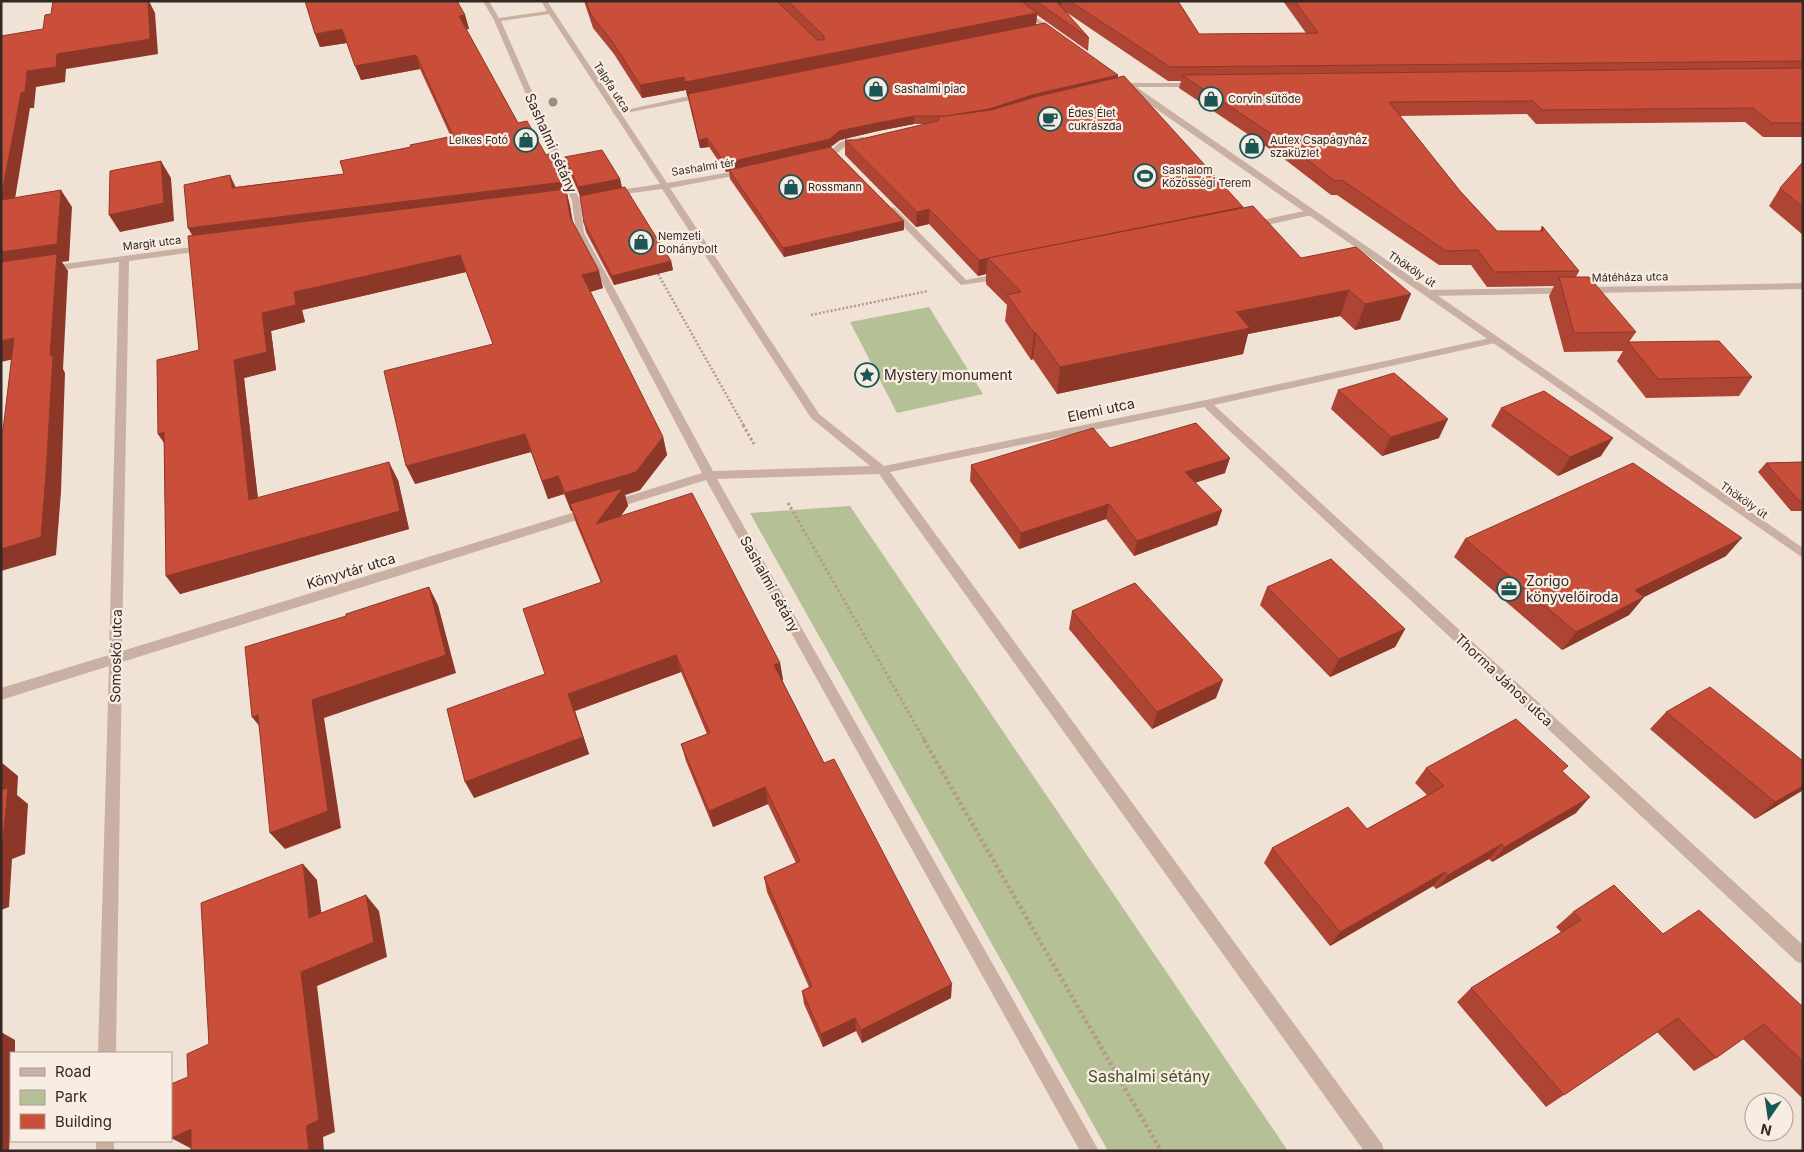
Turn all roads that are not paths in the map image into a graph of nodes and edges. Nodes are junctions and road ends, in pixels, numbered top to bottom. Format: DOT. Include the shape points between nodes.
graph roads {
  1 [pos="486,1"];
  2 [pos="544,1"];
  3 [pos="1008,1"];
  4 [pos="550,12"];
  5 [pos="497,20"];
  6 [pos="1061,38"];
  7 [pos="1124,83"];
  8 [pos="1206,84"];
  9 [pos="1111,90"];
  10 [pos="714,93"];
  11 [pos="616,113"];
  12 [pos="869,137"];
  13 [pos="849,151"];
  14 [pos="752,170"];
  15 [pos="663,185"];
  16 [pos="605,196"];
  17 [pos="882,200"];
  18 [pos="1309,213"];
  19 [pos="1244,227"];
  20 [pos="212,247"];
  21 [pos="124,258"];
  22 [pos="39,270"];
  23 [pos="1010,274"];
  24 [pos="1803,286"];
  25 [pos="1428,293"];
  26 [pos="1495,340"];
  27 [pos="1206,403"];
  28 [pos="882,470"];
  29 [pos="709,475"];
  30 [pos="1803,554"];
  31 [pos="116,659"];
  32 [pos="1,694"];
  33 [pos="1803,956"];
  34 [pos="107,1052"];
  35 [pos="1090,1151"];
  36 [pos="1375,1151"];
  1 -- 5 [label="street, Sashalmi sétány"];
  2 -- 4 [label="street, Talpfa utca"];
  3 -- 6 [label="street"];
  4 -- 5 [label="street"];
  4 -- 11 [label="street, Talpfa utca"];
  5 -- 29 [label="street, Sashalmi sétány" via="576,201 580,233"];
  7 -- 8 [label="street"];
  7 -- 9 [label="street"];
  7 -- 18 [label="street, Thököly út"];
  10 -- 11 [label="street"];
  11 -- 15 [label="street, Talpfa utca"];
  12 -- 13 [label="street" via="843,144 833,154"];
  14 -- 15 [label="street, Sashalmi tér"];
  15 -- 16 [label="street"];
  15 -- 28 [label="street" via="815,416"];
  17 -- 23 [label="street" via="964,284"];
  18 -- 19 [label="street"];
  18 -- 25 [label="street, Thököly út"];
  20 -- 21 [label="street, Margit utca"];
  21 -- 22 [label="street, Margit utca"];
  21 -- 31 [label="street, Somoskő utca"];
  24 -- 25 [label="street, Mátéháza utca"];
  25 -- 26 [label="street, Thököly út"];
  26 -- 27 [label="street, Elemi utca"];
  26 -- 30 [label="street, Thököly út"];
  27 -- 28 [label="street, Elemi utca"];
  27 -- 33 [label="street, Thorma János utca"];
  28 -- 29 [label="street, Elemi utca"];
  28 -- 36 [label="street"];
  29 -- 31 [label="street, Könyvtár utca"];
  29 -- 35 [label="street, Sashalmi sétány"];
  31 -- 32 [label="street, Könyvtár utca"];
  31 -- 34 [label="street, Somoskő utca"];
}
